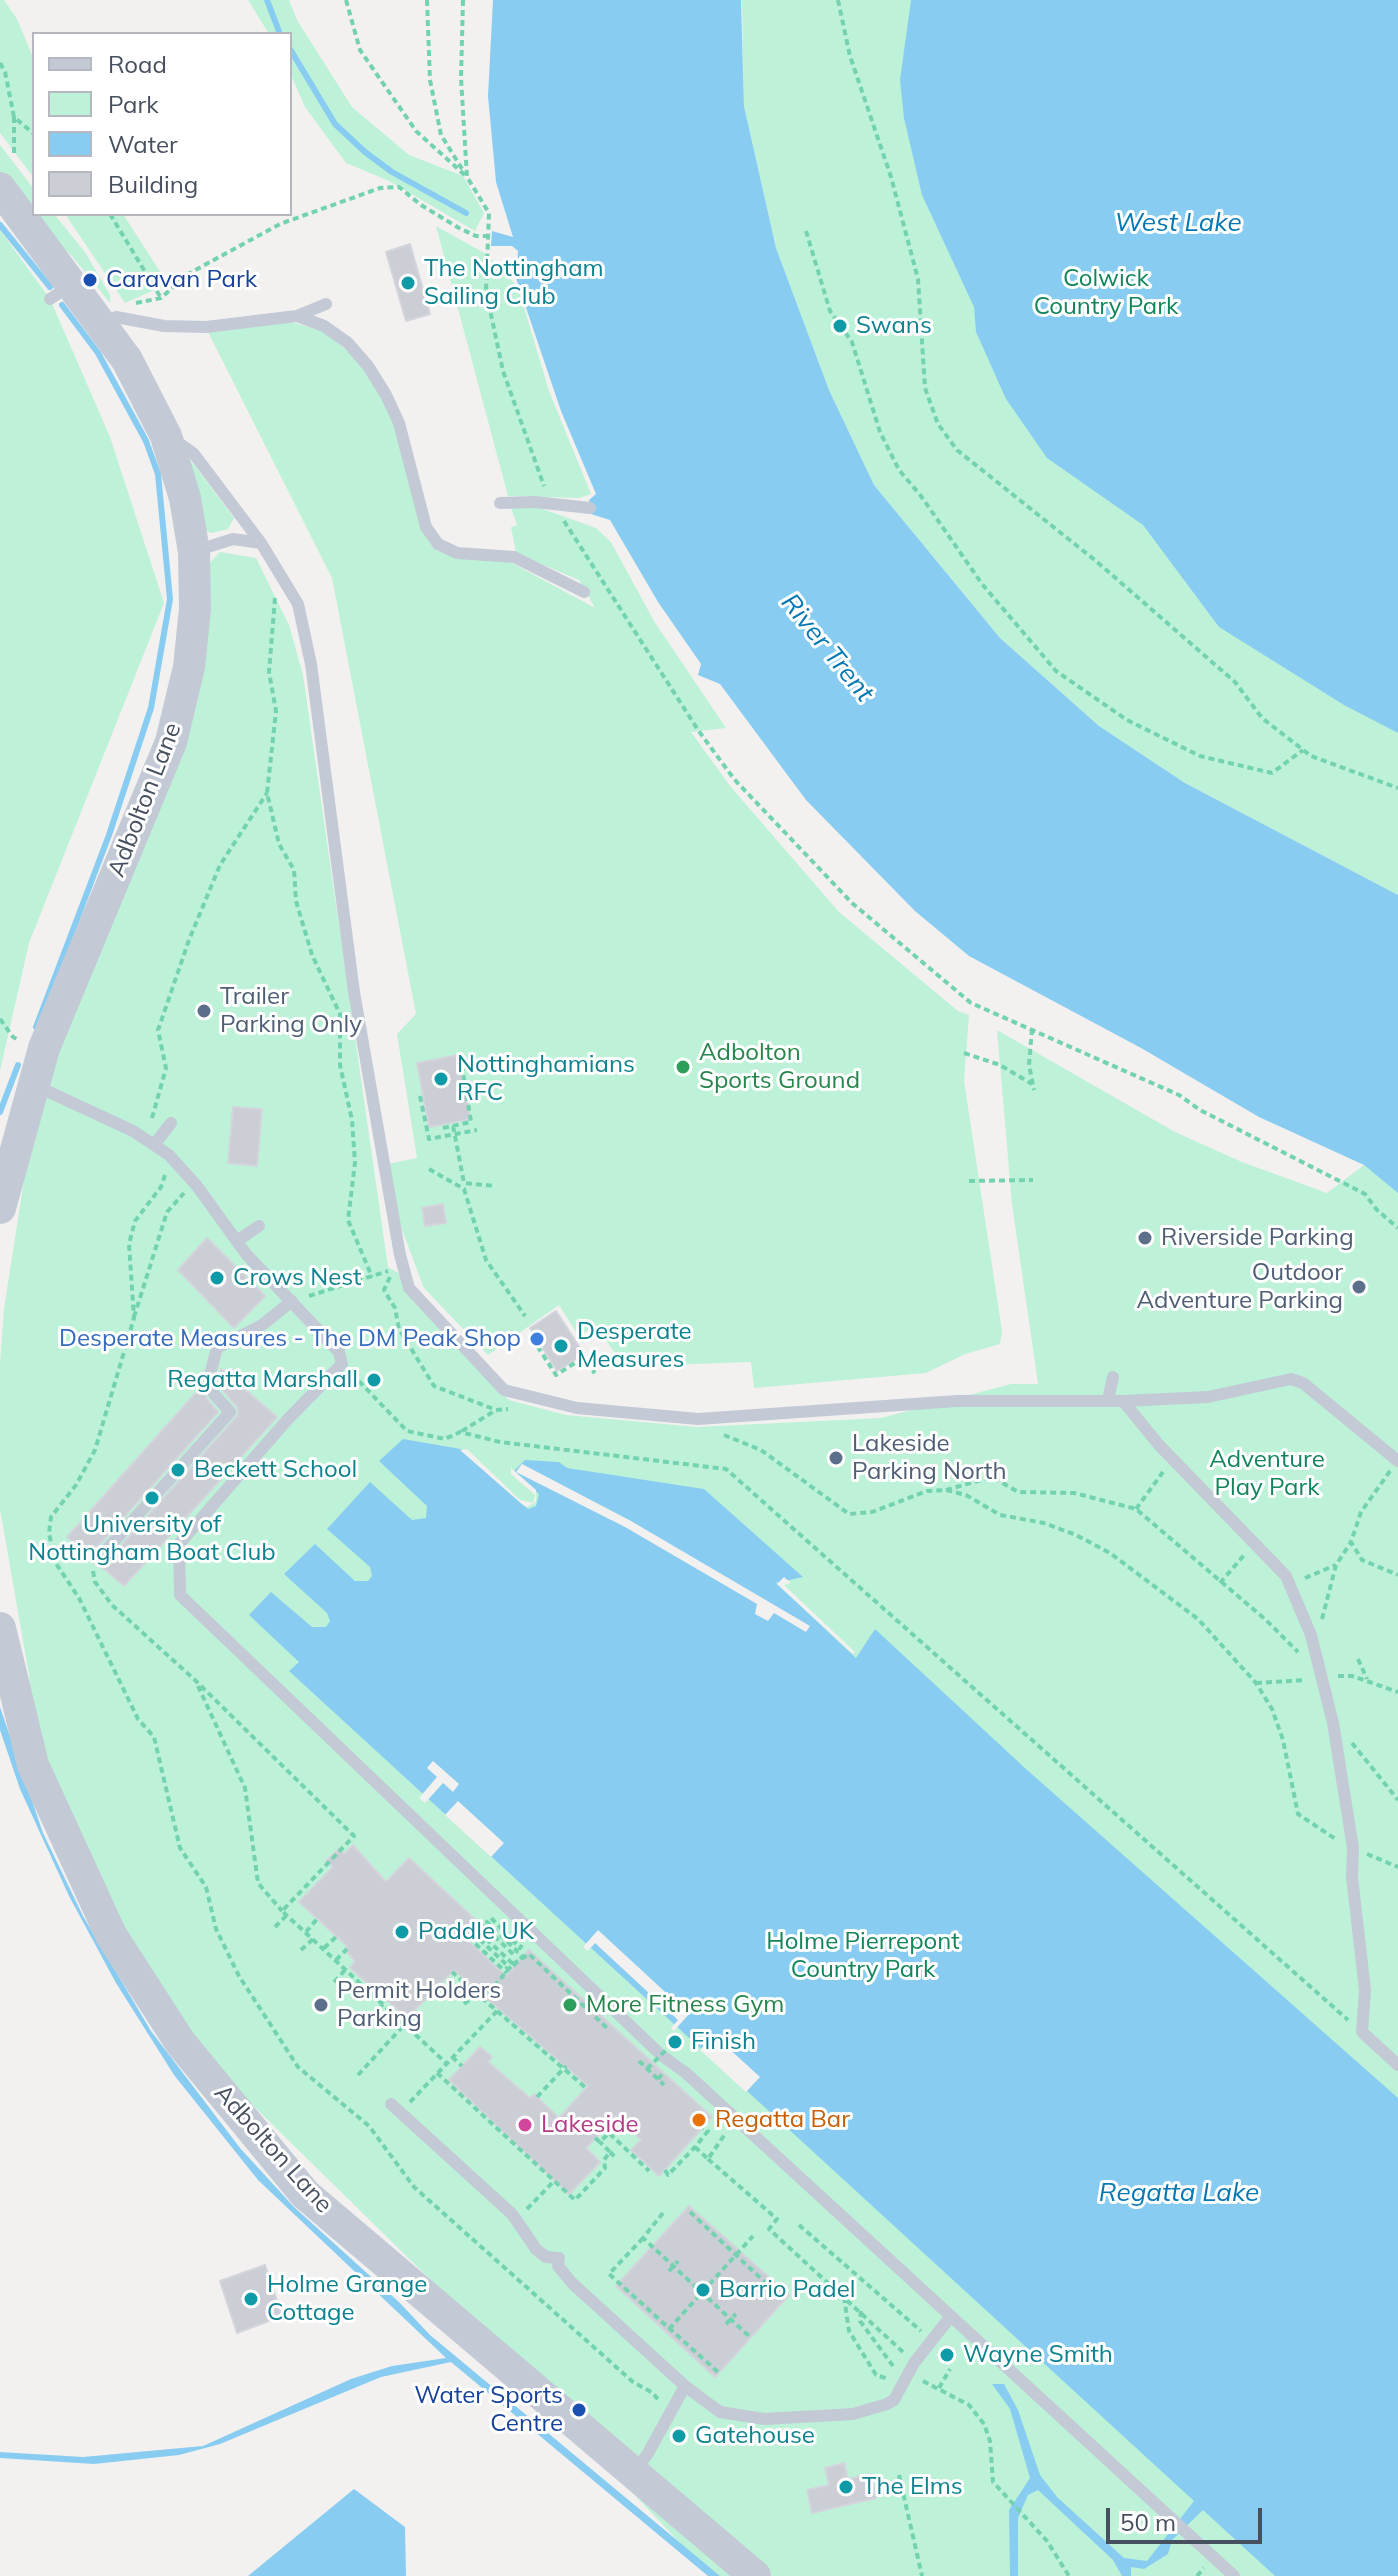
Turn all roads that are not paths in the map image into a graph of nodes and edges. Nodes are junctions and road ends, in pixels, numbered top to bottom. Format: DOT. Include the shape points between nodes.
graph roads {
  1 [pos="0,188"];
  2 [pos="326,304"];
  3 [pos="115,315"];
  4 [pos="297,316"];
  5 [pos="166,436"];
  6 [pos="500,503"];
  7 [pos="590,508"];
  8 [pos="261,543"];
  9 [pos="194,552"];
  10 [pos="584,592"];
  11 [pos="34,1085"];
  12 [pos="171,1123"];
  13 [pos="150,1143"];
  14 [pos="0,1208"];
  15 [pos="259,1226"];
  16 [pos="237,1241"];
  17 [pos="292,1301"];
  18 [pos="1113,1377"];
  19 [pos="1108,1400"];
  20 [pos="1123,1401"];
  21 [pos="1398,1460"];
  22 [pos="98,1559"];
  23 [pos="0,1628"];
  24 [pos="1398,2065"];
  25 [pos="396,2108"];
  26 [pos="951,2316"];
  27 [pos="685,2386"];
  28 [pos="634,2471"];
  29 [pos="755,2576"];
  30 [pos="1234,2576"];
  1 -- 3 [label="street, Adbolton Lane" via="62,291"];
  2 -- 4 [label="lane"];
  3 -- 4 [label="lane" via="164,326 206,327"];
  3 -- 5 [label="street, Adbolton Lane" via="127,360"];
  4 -- 10 [label="lane" via="324,326 368,366 399,423 426,527 438,544 457,553 514,557"];
  5 -- 8 [label="lane" via="194,454"];
  5 -- 9 [label="street, Adbolton Lane"];
  6 -- 7 [label="lane"];
  8 -- 9 [label="lane" via="233,539"];
  8 -- 19 [label="lane" via="298,604 305,632 354,992 409,1288 504,1390 577,1408 673,1419 957,1401"];
  9 -- 11 [label="street, Adbolton Lane" via="189,667 171,742 66,990"];
  11 -- 13 [label="lane"];
  11 -- 14 [label="street, Adbolton Lane"];
  12 -- 13 [label="lane"];
  13 -- 16 [label="lane" via="194,1182"];
  15 -- 16 [label="lane"];
  16 -- 17 [label="lane"];
  17 -- 22 [label="lane" via="262,1325 217,1348 209,1378 214,1394 230,1412"];
  17 -- 26 [label="lane" via="339,1352 342,1364 179,1544 180,1595 661,2055"];
  18 -- 19 [label="lane"];
  19 -- 20 [label="lane"];
  20 -- 21 [label="lane" via="1214,1396 1291,1379 1303,1383"];
  20 -- 24 [label="lane" via="1286,1576 1314,1644 1333,1723 1353,1848 1365,1990 1362,2032"];
  23 -- 28 [label="street, Adbolton Lane" via="33,1765 111,1935 180,2042 305,2194"];
  25 -- 27 [label="lane" via="517,2219 536,2249 559,2258 558,2266 572,2283"];
  26 -- 27 [label="lane" via="914,2363 894,2400 853,2414 764,2419 720,2412"];
  26 -- 30 [label="lane"];
  27 -- 28 [label="lane"];
  28 -- 29 [label="street, Adbolton Lane"];
}
